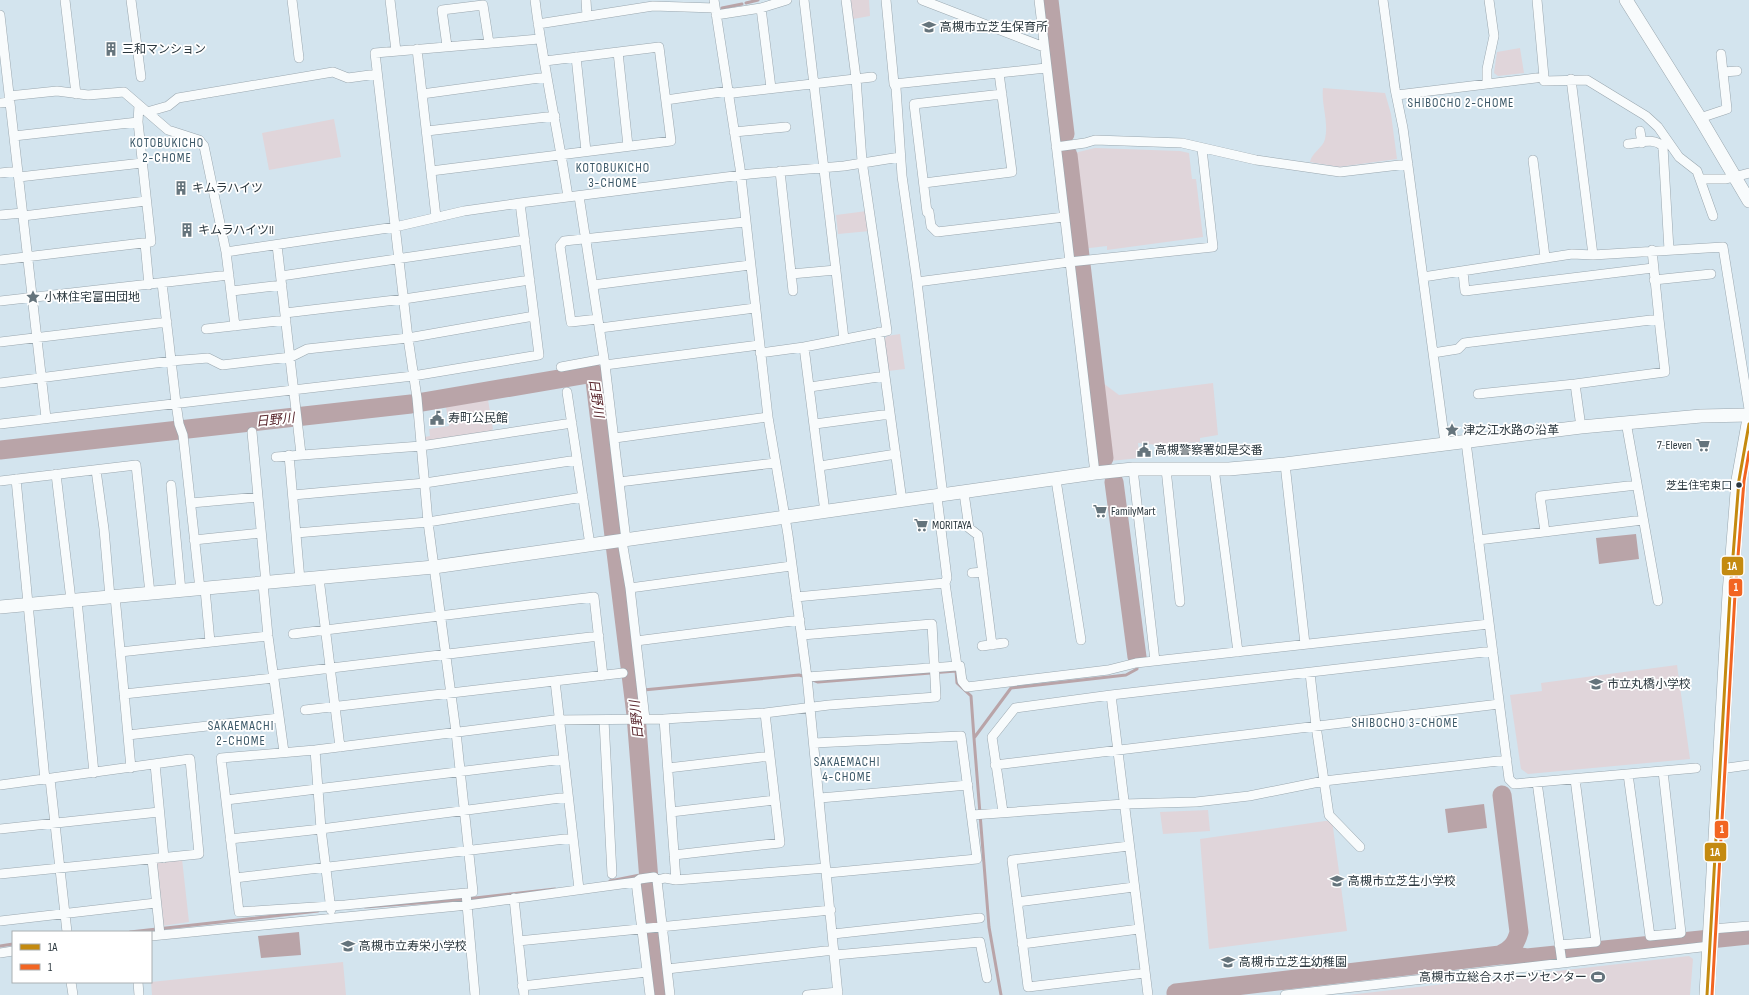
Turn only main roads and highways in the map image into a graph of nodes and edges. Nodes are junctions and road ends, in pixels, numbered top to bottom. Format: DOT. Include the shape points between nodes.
graph roads {
  1 [pos="1749,424"];
  2 [pos="1707,995"];
  1 -- 2 [label="main road" via="1739,480"];
}
